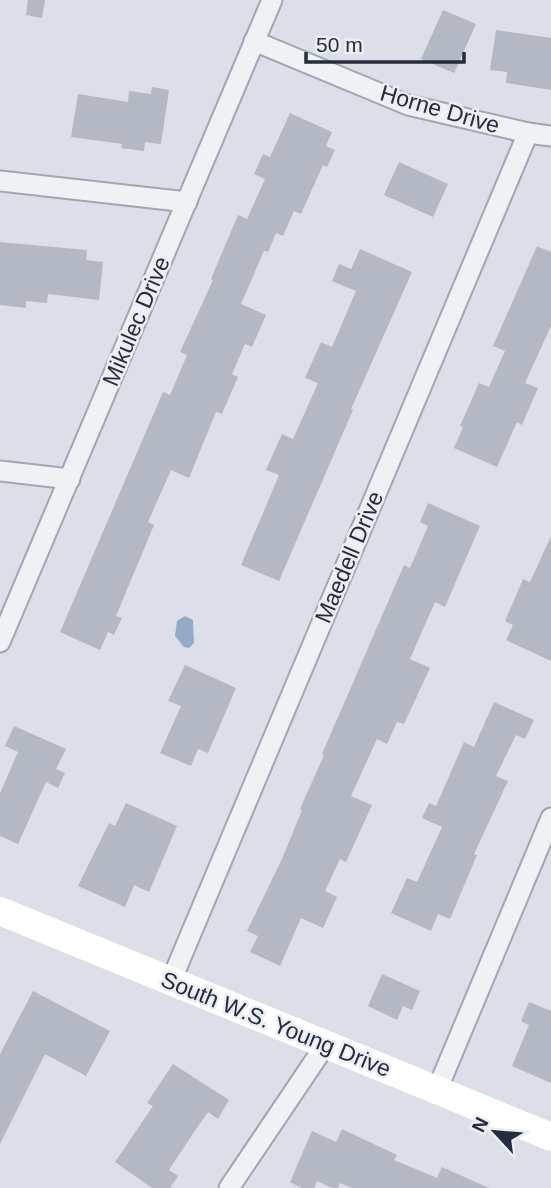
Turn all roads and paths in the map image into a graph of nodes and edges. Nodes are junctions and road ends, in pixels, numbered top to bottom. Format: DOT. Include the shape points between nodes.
graph roads {
  1 [pos="272,0"];
  2 [pos="254,41"];
  3 [pos="528,133"];
  4 [pos="551,135"];
  5 [pos="0,181"];
  6 [pos="187,202"];
  7 [pos="0,471"];
  8 [pos="70,479"];
  9 [pos="0,642"];
  10 [pos="551,818"];
  11 [pos="0,911"];
  12 [pos="170,981"];
  13 [pos="326,1044"];
  14 [pos="437,1090"];
  15 [pos="551,1137"];
  16 [pos="229,1188"];
  1 -- 2 [label="street, Mikulec Drive"];
  2 -- 3 [label="street, Horne Drive" via="408,105"];
  2 -- 6 [label="street, Mikulec Drive"];
  3 -- 4 [label="street, Horne Drive"];
  3 -- 12 [label="street, Maedell Drive"];
  5 -- 6 [label="street"];
  6 -- 8 [label="street, Mikulec Drive"];
  7 -- 8 [label="street"];
  8 -- 9 [label="street, Mikulec Drive"];
  10 -- 14 [label="street"];
  11 -- 12 [label="main road, South W.S. Young Drive"];
  12 -- 13 [label="main road, South W.S. Young Drive"];
  13 -- 14 [label="main road, South W.S. Young Drive"];
  13 -- 16 [label="street"];
  14 -- 15 [label="main road, South W.S. Young Drive"];
}
